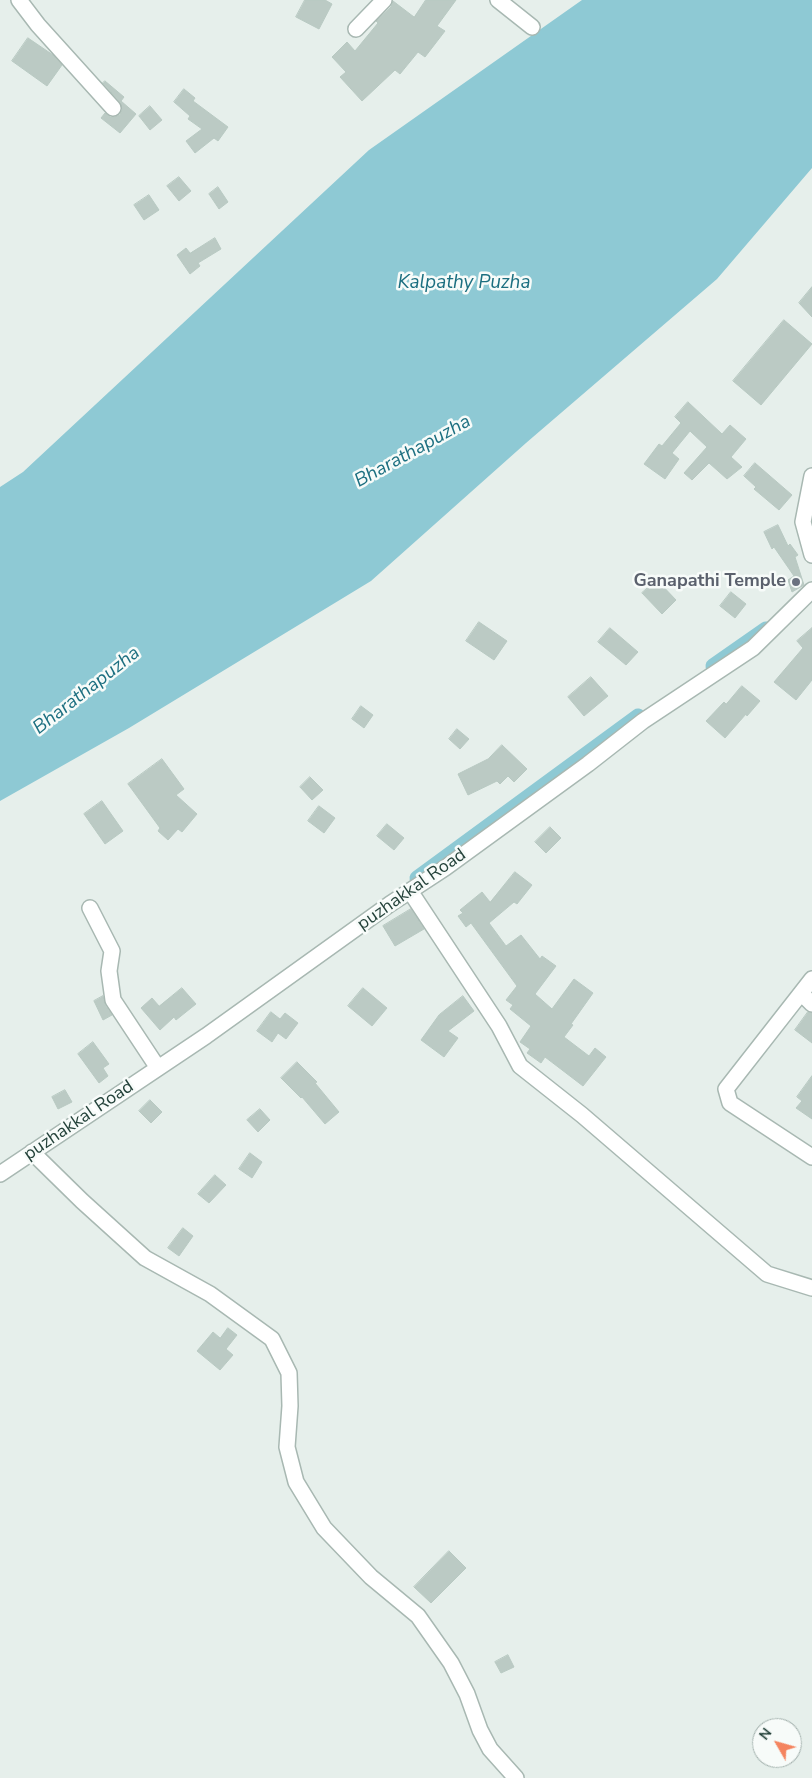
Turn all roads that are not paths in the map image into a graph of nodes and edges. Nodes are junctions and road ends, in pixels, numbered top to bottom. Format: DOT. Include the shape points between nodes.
graph roads {
  1 [pos="19,0"];
  2 [pos="384,0"];
  3 [pos="498,0"];
  4 [pos="532,27"];
  5 [pos="356,29"];
  6 [pos="113,108"];
  7 [pos="812,476"];
  8 [pos="812,555"];
  9 [pos="812,590"];
  10 [pos="410,891"];
  11 [pos="90,908"];
  12 [pos="812,979"];
  13 [pos="801,993"];
  14 [pos="812,1004"];
  15 [pos="158,1068"];
  16 [pos="32,1152"];
  17 [pos="812,1157"];
  18 [pos="0,1174"];
  19 [pos="812,1288"];
  20 [pos="516,1778"];
  1 -- 6 [label="street"];
  2 -- 5 [label="street"];
  3 -- 4 [label="street"];
  7 -- 8 [label="street" via="803,522"];
  9 -- 10 [label="street, puzhakkal Road" via="753,648 643,721"];
  10 -- 15 [label="street, puzhakkal Road"];
  10 -- 19 [label="street" via="499,1026 520,1066 767,1274"];
  11 -- 15 [label="street" via="112,951 109,971 113,1000"];
  12 -- 13 [label="street"];
  13 -- 14 [label="street"];
  13 -- 17 [label="street" via="726,1089 730,1103"];
  15 -- 16 [label="street, puzhakkal Road"];
  16 -- 18 [label="street, puzhakkal Road"];
  16 -- 20 [label="street" via="145,1258 210,1294 272,1339 289,1373 287,1447 296,1482 324,1528 371,1577 418,1616 451,1663 490,1749"];
}
